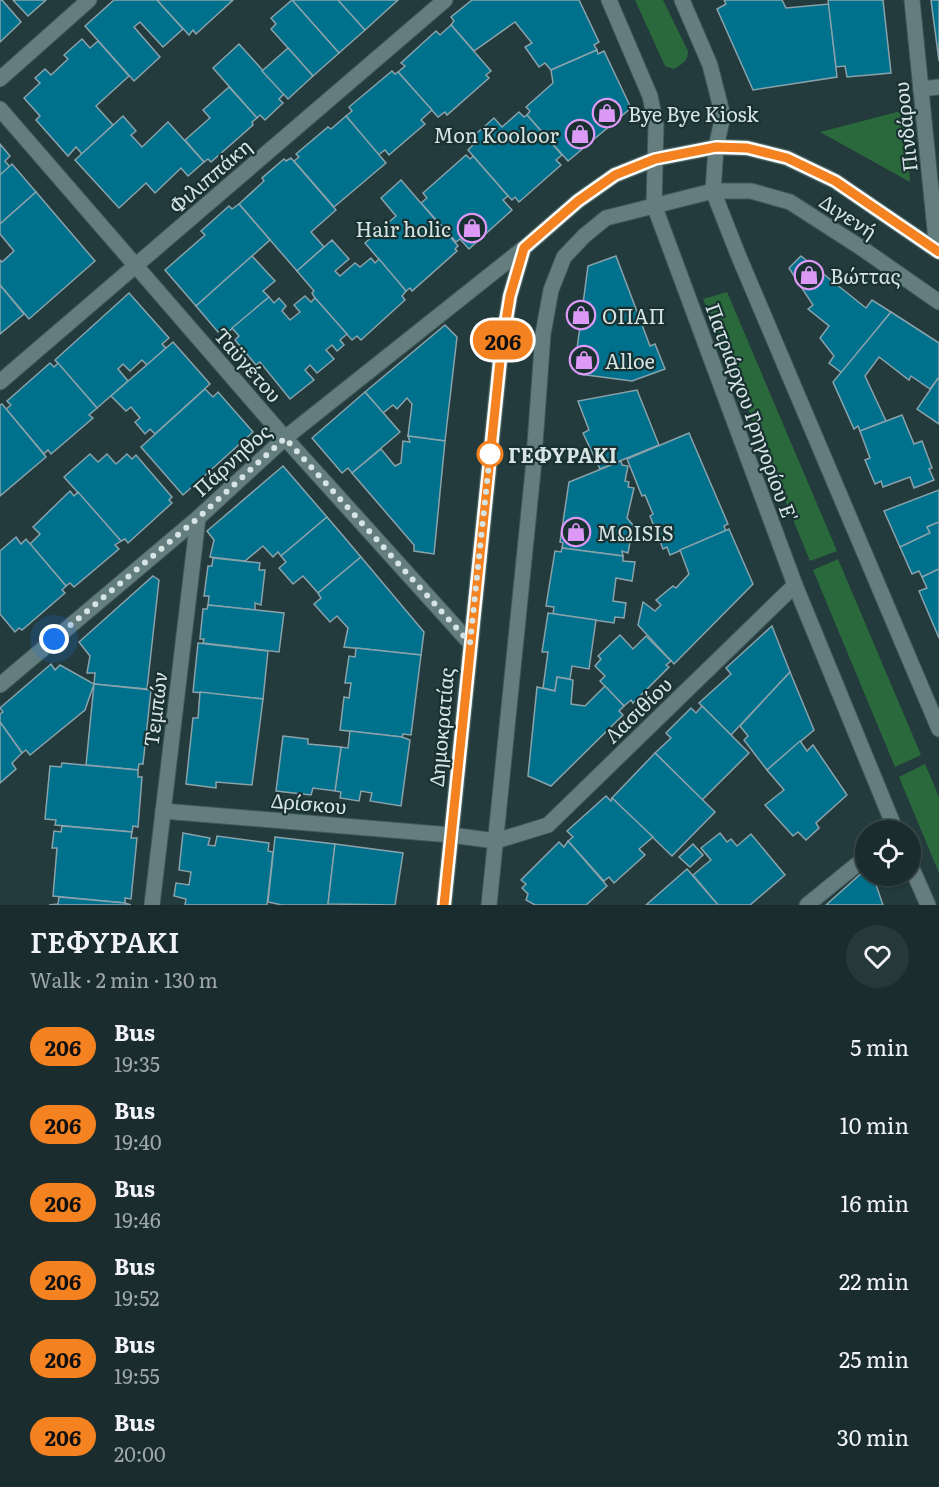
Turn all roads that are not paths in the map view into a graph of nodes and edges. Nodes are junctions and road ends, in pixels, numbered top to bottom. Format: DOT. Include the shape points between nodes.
graph roads {
  1 [pos="90,0"];
  2 [pos="445,0"];
  3 [pos="609,0"];
  4 [pos="682,0"];
  5 [pos="912,0"];
  6 [pos="0,79"];
  7 [pos="939,87"];
  8 [pos="921,89"];
  9 [pos="0,109"];
  10 [pos="716,147"];
  11 [pos="655,159"];
  12 [pos="713,191"];
  13 [pos="654,205"];
  14 [pos="524,248"];
  15 [pos="938,251"];
  16 [pos="135,265"];
  17 [pos="939,303"];
  18 [pos="0,382"];
  19 [pos="285,438"];
  20 [pos="198,518"];
  21 [pos="795,585"];
  22 [pos="470,643"];
  23 [pos="0,685"];
  24 [pos="939,729"];
  25 [pos="163,812"];
  26 [pos="891,820"];
  27 [pos="451,835"];
  28 [pos="496,841"];
  29 [pos="855,866"];
  30 [pos="920,886"];
  31 [pos="152,905"];
  32 [pos="444,905"];
  33 [pos="489,905"];
  34 [pos="807,905"];
  35 [pos="928,905"];
  1 -- 6 [label="street"];
  2 -- 16 [label="street, Φιλιππάκη"];
  3 -- 11 [label="street, Πατριάρχου Γρηγορίου Ε'" via="650,96 656,125"];
  4 -- 10 [label="street" via="710,65 723,116"];
  5 -- 8 [label="street, Πινδάρου"];
  7 -- 8 [label="street"];
  8 -- 15 [label="street, Πινδάρου"];
  9 -- 16 [label="street, Ταϋγέτου"];
  10 -- 11 [label="street, Διγενή"];
  10 -- 12 [label="street"];
  10 -- 15 [label="street, Διγενή" via="747,148 787,158 835,181"];
  11 -- 13 [label="street, Πατριάρχου Γρηγορίου Ε'"];
  11 -- 14 [label="street" via="615,175"];
  12 -- 13 [label="street, Διγενή"];
  12 -- 17 [label="street, Διγενή" via="751,191 790,202"];
  12 -- 24 [label="street"];
  13 -- 21 [label="street, Πατριάρχου Γρηγορίου Ε'"];
  13 -- 28 [label="street" via="606,218 564,257 550,290"];
  14 -- 19 [label="street, Πάρνηθος"];
  14 -- 22 [label="street, Δημοκρατίας" via="510,296 501,351"];
  16 -- 18 [label="street, Φιλιππάκη"];
  16 -- 19 [label="street, Ταϋγέτου"];
  19 -- 20 [label="street, Πάρνηθος"];
  19 -- 22 [label="street, Ταϋγέτου"];
  20 -- 23 [label="street, Πάρνηθος"];
  20 -- 25 [label="street, Τεμπών"];
  21 -- 26 [label="street, Πατριάρχου Γρηγορίου Ε'"];
  21 -- 28 [label="street, Λασιθίου" via="548,825"];
  22 -- 27 [label="street, Δημοκρατίας"];
  25 -- 27 [label="street, Δρίσκου"];
  25 -- 31 [label="street, Τεμπών"];
  27 -- 28 [label="street, Δρίσκου"];
  27 -- 32 [label="street, Δημοκρατίας"];
  28 -- 33 [label="street"];
  29 -- 34 [label="street"];
  30 -- 35 [label="street"];
}
